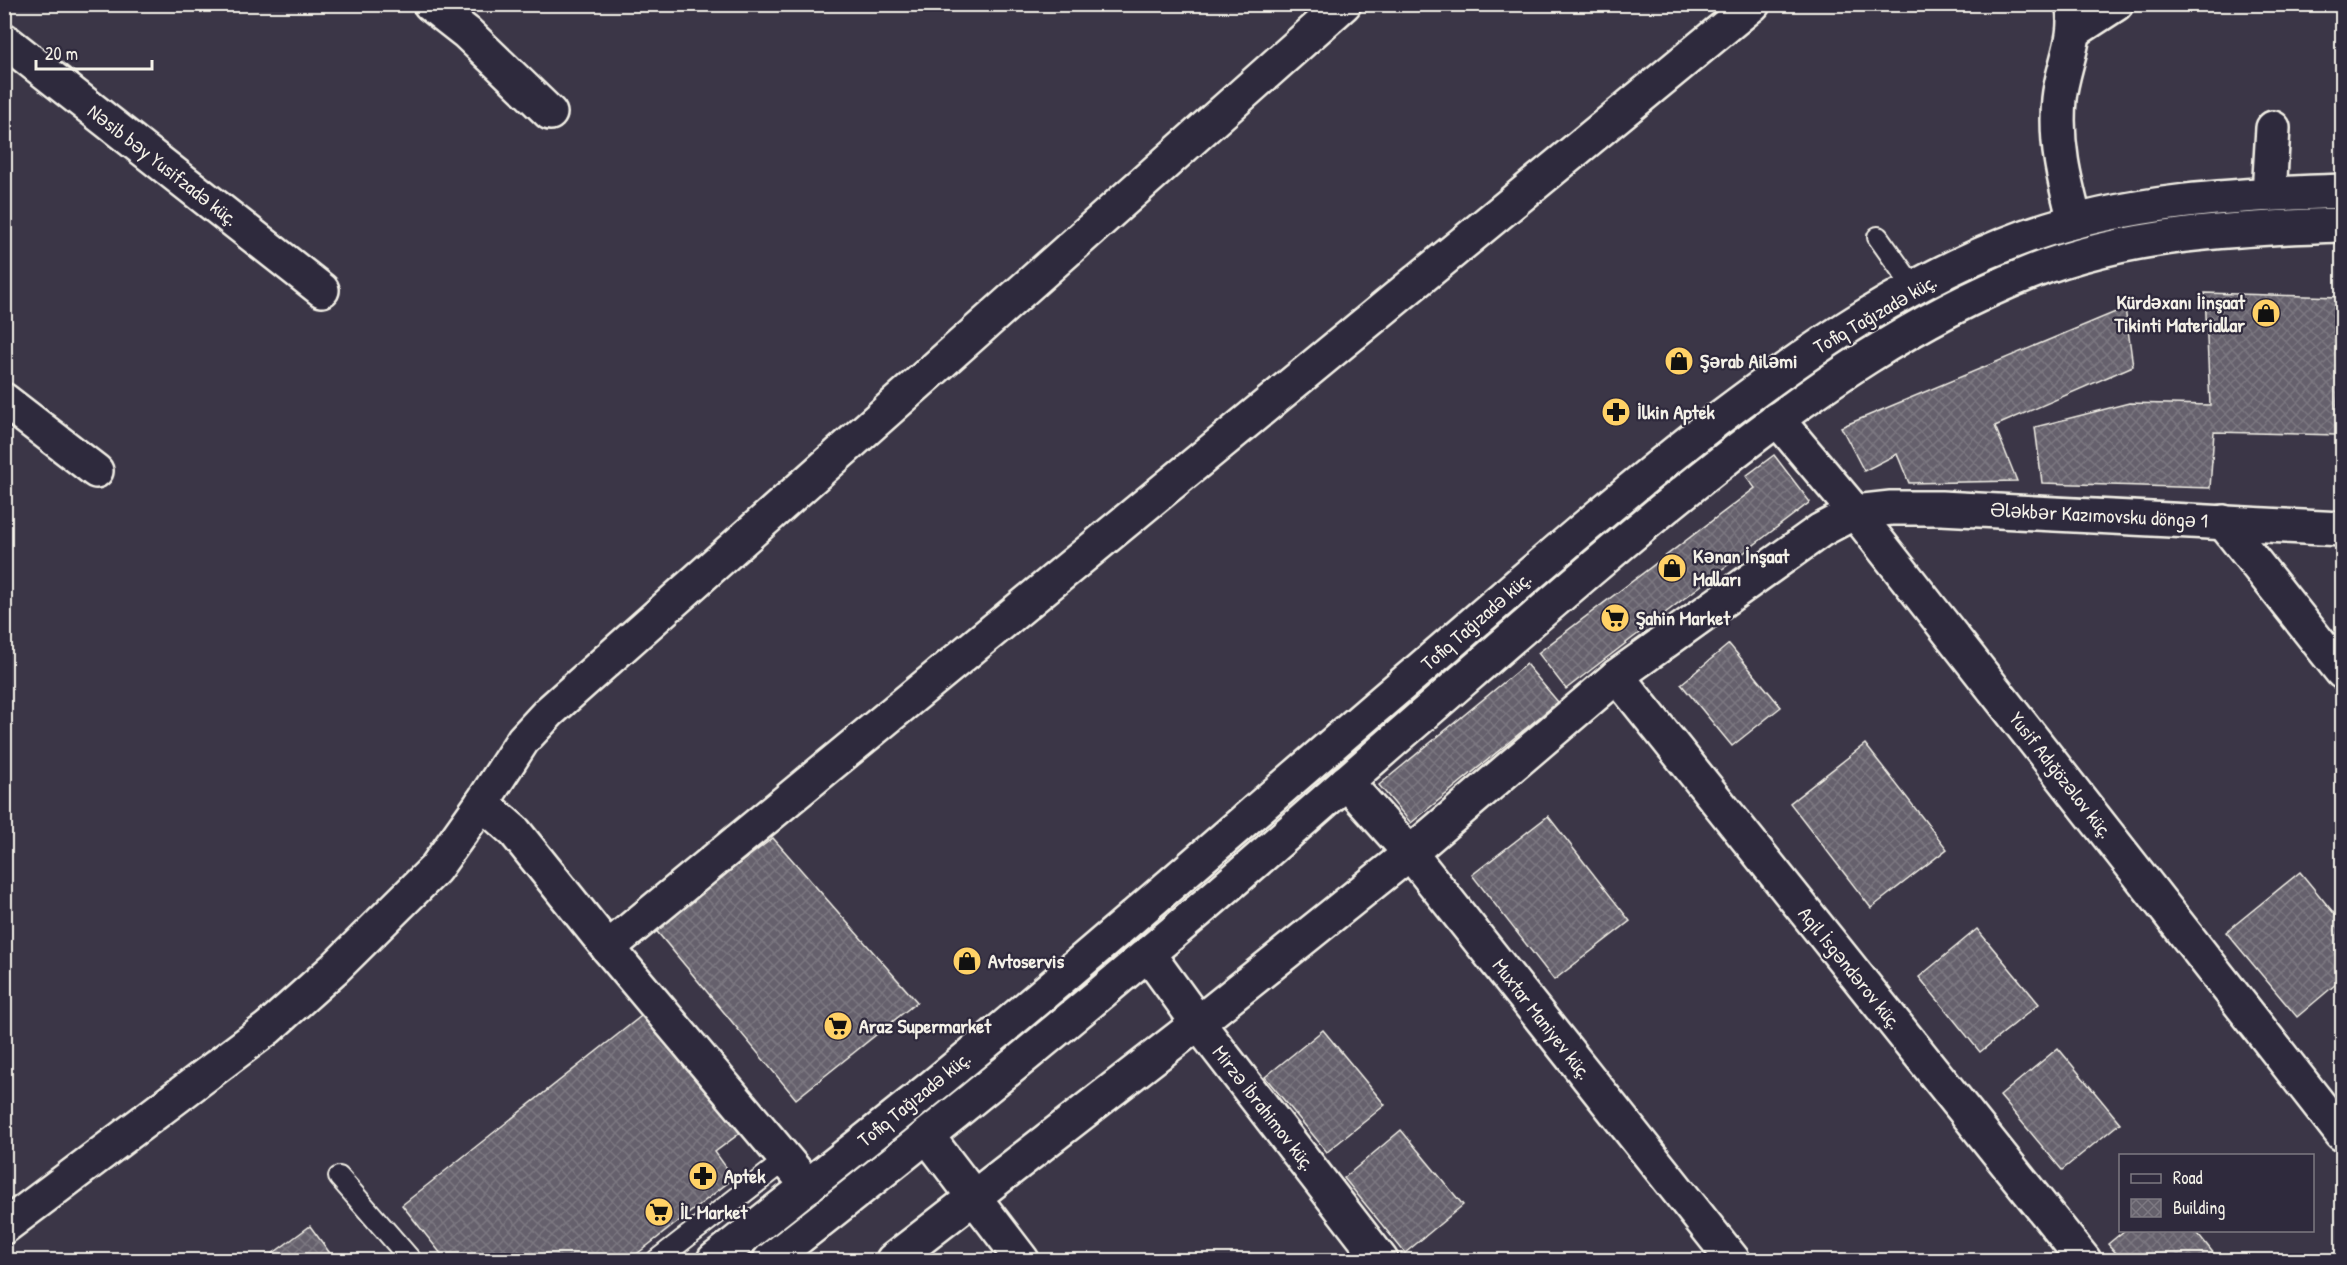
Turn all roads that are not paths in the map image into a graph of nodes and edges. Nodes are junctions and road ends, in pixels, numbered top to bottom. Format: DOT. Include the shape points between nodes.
graph roads {
  1 [pos="430,4"];
  2 [pos="1344,4"];
  3 [pos="1753,4"];
  4 [pos="2116,4"];
  5 [pos="2074,17"];
  6 [pos="4,40"];
  7 [pos="550,112"];
  8 [pos="2273,128"];
  9 [pos="2343,191"];
  10 [pos="2269,194"];
  11 [pos="2074,221"];
  12 [pos="2343,225"];
  13 [pos="1878,237"];
  14 [pos="2081,256"];
  15 [pos="1914,288"];
  16 [pos="322,290"];
  17 [pos="4,400"];
  18 [pos="1777,419"];
  19 [pos="96,471"];
  20 [pos="1855,512"];
  21 [pos="2223,522"];
  22 [pos="2343,529"];
  23 [pos="2343,672"];
  24 [pos="1617,676"];
  25 [pos="1346,782"];
  26 [pos="482,803"];
  27 [pos="1410,853"];
  28 [pos="1123,924"];
  29 [pos="608,948"];
  30 [pos="1148,954"];
  31 [pos="1198,1023"];
  32 [pos="2343,1134"];
  33 [pos="928,1137"];
  34 [pos="787,1159"];
  35 [pos="339,1177"];
  36 [pos="808,1186"];
  37 [pos="973,1198"];
  38 [pos="4,1227"];
  39 [pos="411,1260"];
  40 [pos="657,1260"];
  41 [pos="714,1260"];
  42 [pos="770,1260"];
  43 [pos="893,1260"];
  44 [pos="1022,1260"];
  45 [pos="1381,1260"];
  46 [pos="1733,1260"];
  47 [pos="2084,1260"];
  1 -- 7 [label="street" via="467,33"];
  2 -- 26 [label="street" via="549,712 523,740"];
  3 -- 29 [label="street"];
  4 -- 5 [label="street"];
  5 -- 11 [label="street" via="2063,69 2059,119 2060,164"];
  6 -- 16 [label="street, Nəsib bəy Yusifzadə küç."];
  8 -- 10 [label="street"];
  9 -- 10 [label="street, Tofiq Tağızadə küç."];
  10 -- 11 [label="street, Tofiq Tağızadə küç." via="2164,204"];
  11 -- 14 [label="street"];
  11 -- 15 [label="street, Tofiq Tağızadə küç." via="2025,236"];
  12 -- 14 [label="street, Tofiq Tağızadə küç." via="2179,236"];
  13 -- 15 [label="lane"];
  14 -- 18 [label="street, Tofiq Tağızadə küç." via="2033,271 1928,319"];
  15 -- 28 [label="street, Tofiq Tağızadə küç." via="1786,367 1618,499"];
  17 -- 19 [label="street"];
  18 -- 20 [label="street, Yusif Adığözəlov küç."];
  18 -- 25 [label="street, Tofiq Tağızadə küç." via="1640,526"];
  20 -- 21 [label="street, Ələkbər Kazımovsku döngə 1" via="1891,507 1941,508"];
  20 -- 24 [label="street, Ələkbər Kazımovsku döngə 1" via="1821,530"];
  20 -- 32 [label="street, Yusif Adığözəlov küç."];
  21 -- 22 [label="street, Ələkbər Kazımovsku döngə 1"];
  21 -- 23 [label="street"];
  24 -- 27 [label="street, Ələkbər Kazımovsku döngə 1"];
  24 -- 47 [label="street, Aqil İsgəndərov küç."];
  25 -- 27 [label="street, Muxtar Maniyev küç."];
  25 -- 30 [label="street, Tofiq Tağızadə küç."];
  26 -- 29 [label="street" via="515,832"];
  26 -- 38 [label="street" via="435,869 268,1028"];
  27 -- 31 [label="street, Ələkbər Kazımovsku döngə 1"];
  27 -- 46 [label="street, Muxtar Maniyev küç."];
  28 -- 30 [label="street, Mirzə İbrahimov küç."];
  28 -- 36 [label="street, Tofiq Tağızadə küç."];
  29 -- 34 [label="street"];
  30 -- 31 [label="street, Mirzə İbrahimov küç."];
  30 -- 33 [label="street, Tofiq Tağızadə küç."];
  31 -- 37 [label="street, Ələkbər Kazımovsku döngə 1"];
  31 -- 45 [label="street, Mirzə İbrahimov küç."];
  33 -- 37 [label="street"];
  33 -- 42 [label="street, Tofiq Tağızadə küç."];
  34 -- 36 [label="street"];
  34 -- 40 [label="lane"];
  35 -- 39 [label="lane"];
  36 -- 41 [label="street, Tofiq Tağızadə küç."];
  37 -- 43 [label="street, Ələkbər Kazımovsku döngə 1"];
  37 -- 44 [label="street"];
}
